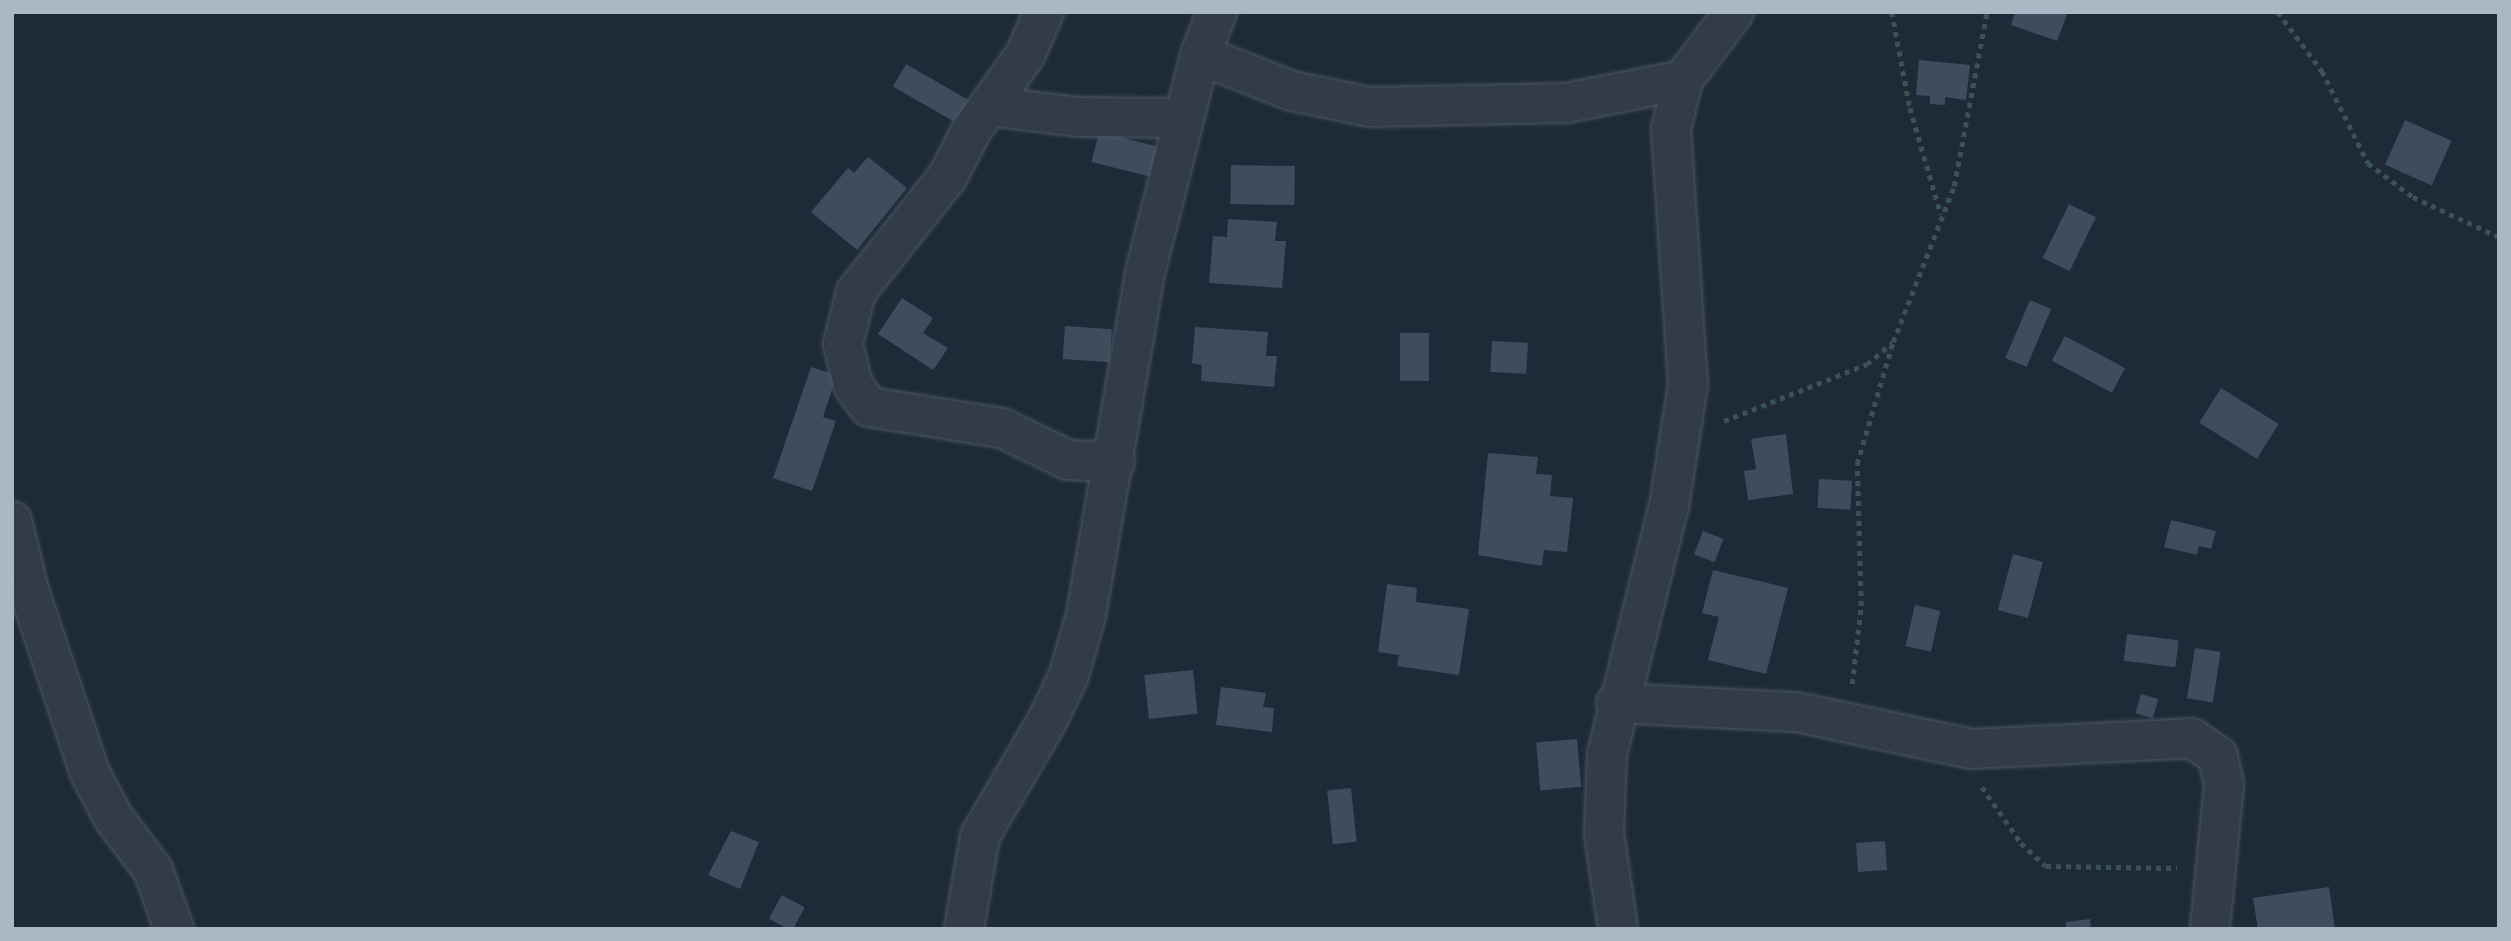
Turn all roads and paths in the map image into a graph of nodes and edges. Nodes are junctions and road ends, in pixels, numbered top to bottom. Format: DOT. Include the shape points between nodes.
graph roads {
  1 [pos="1044,12"];
  2 [pos="1217,12"];
  3 [pos="1734,12"];
  4 [pos="1892,12"];
  5 [pos="1987,12"];
  6 [pos="2278,12"];
  7 [pos="1200,55"];
  8 [pos="1683,80"];
  9 [pos="989,106"];
  10 [pos="1184,118"];
  11 [pos="1941,217"];
  12 [pos="2499,237"];
  13 [pos="1893,342"];
  14 [pos="1677,442"];
  15 [pos="1115,462"];
  16 [pos="12,521"];
  17 [pos="1616,703"];
  18 [pos="1848,724"];
  19 [pos="1956,746"];
  20 [pos="2216,867"];
  21 [pos="174,929"];
  22 [pos="964,929"];
  23 [pos="1618,929"];
  24 [pos="2210,929"];
  1 -- 9 [label="street" via="1025,55"];
  2 -- 7 [label="street"];
  3 -- 8 [label="street"];
  4 -- 11 [label="path" via="1910,108"];
  5 -- 11 [label="path" via="1964,147"];
  6 -- 12 [label="path" via="2322,71 2368,163 2413,197"];
  7 -- 8 [label="street" via="1292,91 1370,107 1566,103"];
  7 -- 10 [label="street"];
  8 -- 14 [label="street" via="1671,129 1688,385"];
  9 -- 10 [label="street" via="1080,117"];
  9 -- 15 [label="street" via="948,176 856,292 843,344 853,385 863,403 875,409 1002,428 1068,460"];
  10 -- 15 [label="street" via="1145,273"];
  11 -- 13 [label="path"];
  13 -- 14 [label="path" via="1867,365"];
  13 -- 18 [label="path" via="1857,464 1861,606"];
  14 -- 17 [label="street" via="1669,506"];
  15 -- 22 [label="street" via="1069,675 980,836"];
  16 -- 21 [label="street" via="29,590 90,773 113,817 153,870"];
  17 -- 18 [label="street" via="1796,712"];
  17 -- 23 [label="street" via="1606,754 1604,833"];
  18 -- 19 [label="street"];
  19 -- 20 [label="path" via="2021,843 2046,866"];
  19 -- 20 [label="street" via="2192,738 2218,756 2224,786"];
  20 -- 24 [label="street"];
}
